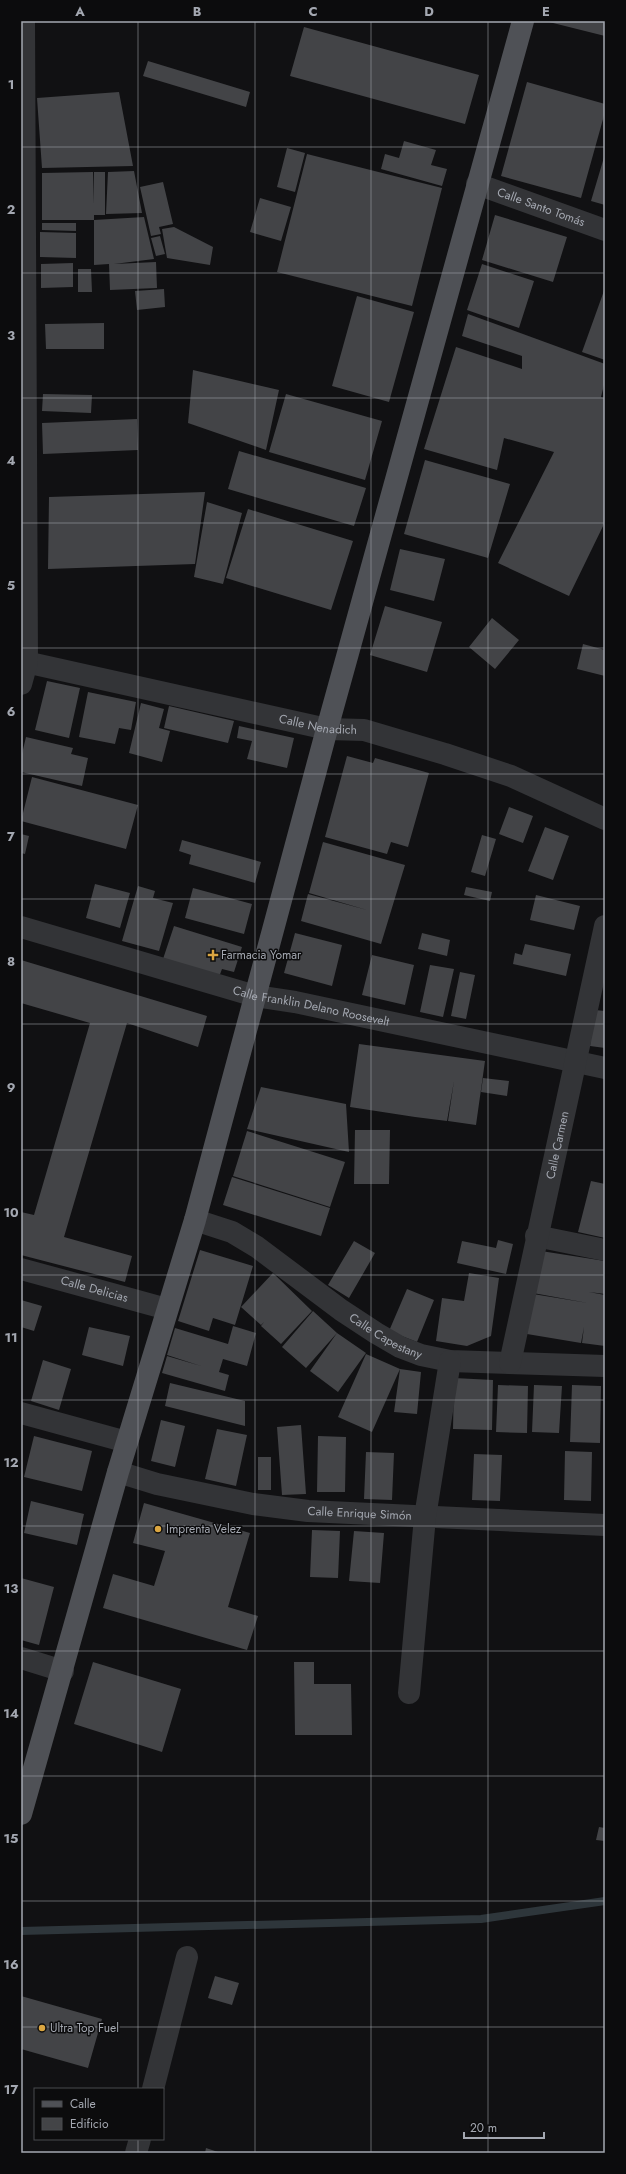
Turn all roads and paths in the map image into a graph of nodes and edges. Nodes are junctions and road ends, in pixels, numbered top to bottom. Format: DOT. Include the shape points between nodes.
graph roads {
  1 [pos="24,21"];
  2 [pos="523,21"];
  3 [pos="22,137"];
  4 [pos="476,184"];
  5 [pos="605,230"];
  6 [pos="23,314"];
  7 [pos="24,662"];
  8 [pos="21,684"];
  9 [pos="327,729"];
  10 [pos="605,820"];
  11 [pos="605,926"];
  12 [pos="21,927"];
  13 [pos="255,996"];
  14 [pos="575,1062"];
  15 [pos="605,1068"];
  16 [pos="195,1220"];
  17 [pos="536,1236"];
  18 [pos="605,1250"];
  19 [pos="21,1269"];
  20 [pos="167,1309"];
  21 [pos="450,1361"];
  22 [pos="510,1363"];
  23 [pos="605,1366"];
  24 [pos="21,1413"];
  25 [pos="128,1442"];
  26 [pos="118,1472"];
  27 [pos="425,1517"];
  28 [pos="605,1525"];
  29 [pos="21,1658"];
  30 [pos="63,1671"];
  31 [pos="409,1693"];
  32 [pos="21,1814"];
  33 [pos="187,1957"];
  34 [pos="153,2088"];
  35 [pos="140,2140"];
  36 [pos="136,2153"];
  1 -- 3 [label="street"];
  2 -- 4 [label="main road"];
  3 -- 6 [label="street"];
  4 -- 5 [label="street, Calle Santo Tomás"];
  4 -- 9 [label="main road"];
  6 -- 7 [label="street"];
  7 -- 8 [label="street"];
  7 -- 9 [label="street, Calle Nenadich"];
  9 -- 10 [label="street, Calle Nenadich" via="364,730 445,754 511,776"];
  9 -- 13 [label="main road"];
  11 -- 14 [label="street, Calle Carmen"];
  12 -- 13 [label="street, Calle Franklin Delano Roosevelt"];
  13 -- 14 [label="street, Calle Franklin Delano Roosevelt" via="296,1002"];
  13 -- 16 [label="main road"];
  14 -- 15 [label="street, Calle Franklin Delano Roosevelt"];
  14 -- 17 [label="street, Calle Carmen"];
  16 -- 20 [label="main road"];
  16 -- 21 [label="street, Calle Capestany" via="232,1232 257,1247 341,1310 400,1347"];
  17 -- 18 [label="street"];
  17 -- 22 [label="street, Calle Carmen"];
  19 -- 20 [label="street, Calle Delicias"];
  20 -- 25 [label="main road"];
  21 -- 22 [label="street, Calle Capestany"];
  21 -- 27 [label="street"];
  22 -- 23 [label="street, Calle Capestany"];
  24 -- 25 [label="street"];
  25 -- 26 [label="main road"];
  26 -- 27 [label="street, Calle Enrique Simón" via="157,1484 253,1504 308,1511"];
  26 -- 30 [label="main road"];
  27 -- 28 [label="street, Calle Enrique Simón"];
  27 -- 31 [label="street"];
  29 -- 30 [label="street"];
  30 -- 32 [label="main road"];
  33 -- 34 [label="street"];
  35 -- 36 [label="street"];
}
